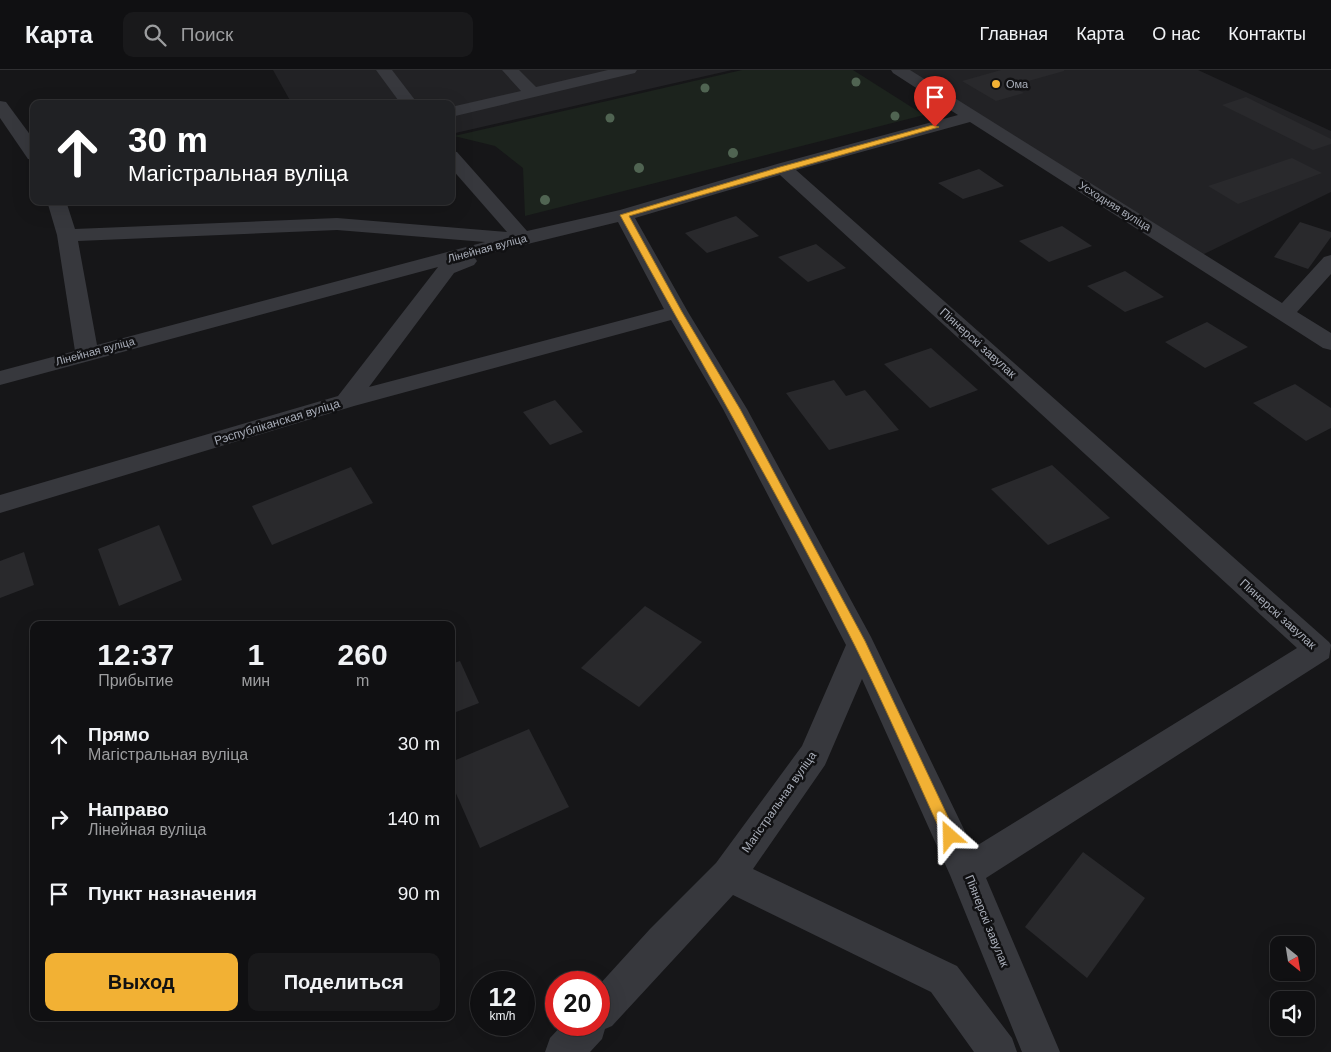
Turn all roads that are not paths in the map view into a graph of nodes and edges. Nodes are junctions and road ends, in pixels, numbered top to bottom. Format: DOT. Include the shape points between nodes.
graph roads {
  1 [pos="510,70"];
  2 [pos="629,70"];
  3 [pos="899,70"];
  4 [pos="405,72"];
  5 [pos="387,73"];
  6 [pos="532,93"];
  7 [pos="407,100"];
  8 [pos="0,106"];
  9 [pos="455,111"];
  10 [pos="973,116"];
  11 [pos="30,149"];
  12 [pos="455,161"];
  13 [pos="783,168"];
  14 [pos="57,205"];
  15 [pos="624,215"];
  16 [pos="67,235"];
  17 [pos="522,238"];
  18 [pos="1331,261"];
  19 [pos="678,312"];
  20 [pos="1286,313"];
  21 [pos="1331,343"];
  22 [pos="86,354"];
  23 [pos="0,378"];
  24 [pos="346,401"];
  25 [pos="0,504"];
  26 [pos="861,645"];
  27 [pos="966,871"];
  28 [pos="728,875"];
  29 [pos="610,1002"];
  30 [pos="578,1036"];
  31 [pos="564,1052"];
  32 [pos="998,1052"];
  33 [pos="1041,1052"];
  1 -- 6 [label="street"];
  2 -- 6 [label="street"];
  3 -- 10 [label="street, Усходняя вуліца"];
  4 -- 5 [label="street"];
  5 -- 7 [label="street"];
  6 -- 9 [label="street"];
  8 -- 11 [label="street"];
  10 -- 13 [label="street, Лінейная вуліца"];
  10 -- 20 [label="street, Усходняя вуліца"];
  12 -- 17 [label="street"];
  13 -- 15 [label="street, Лінейная вуліца"];
  13 -- 27 [label="street, Піянерскі завулак" via="1319,650"];
  14 -- 16 [label="street"];
  15 -- 17 [label="street, Лінейная вуліца"];
  15 -- 19 [label="street"];
  16 -- 17 [label="street" via="337,224"];
  16 -- 22 [label="street"];
  17 -- 22 [label="street, Лінейная вуліца"];
  17 -- 24 [label="street, Рэспубліканская вуліца" via="447,269"];
  18 -- 20 [label="street"];
  19 -- 24 [label="street"];
  19 -- 26 [label="street" via="735,409"];
  20 -- 21 [label="street, Усходняя вуліца"];
  22 -- 23 [label="street, Лінейная вуліца"];
  24 -- 25 [label="street, Рэспубліканская вуліца"];
  26 -- 27 [label="street"];
  26 -- 28 [label="street, Магістральная вуліца" via="814,755"];
  27 -- 33 [label="street, Піянерскі завулак"];
  28 -- 29 [label="street, Магістральная вуліца"];
  28 -- 32 [label="street" via="944,979"];
  30 -- 31 [label="street"];
}
